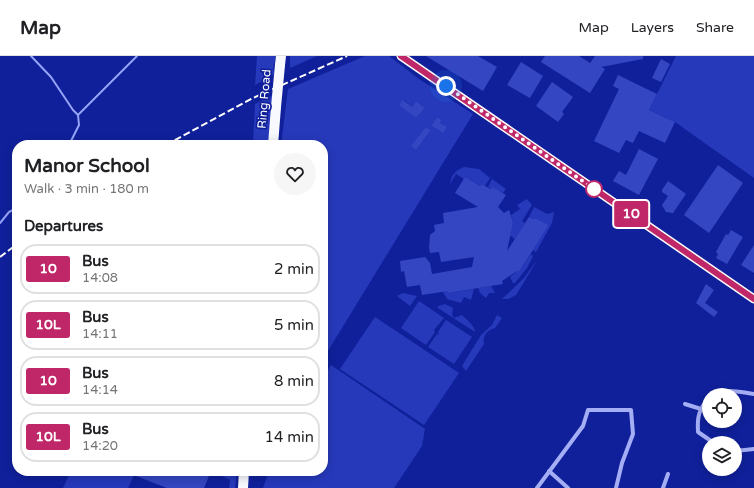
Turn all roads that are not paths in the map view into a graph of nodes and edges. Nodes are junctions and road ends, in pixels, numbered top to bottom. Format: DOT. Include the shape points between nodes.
graph roads {
  1 [pos="401,56"];
  2 [pos="280,61"];
  3 [pos="273,140"];
  4 [pos="754,299"];
  5 [pos="742,392"];
  6 [pos="754,394"];
  7 [pos="685,404"];
  8 [pos="701,409"];
  9 [pos="704,436"];
  10 [pos="754,449"];
  11 [pos="742,450"];
  12 [pos="549,471"];
  13 [pos="668,474"];
  14 [pos="244,476"];
  15 [pos="243,488"];
  16 [pos="537,488"];
  17 [pos="568,488"];
  18 [pos="616,488"];
  19 [pos="662,488"];
  1 -- 4 [label="street"];
  2 -- 3 [label="highway, Ring Road, bridge"];
  5 -- 6 [label="street"];
  7 -- 8 [label="street"];
  8 -- 9 [label="street" via="697,418 698,432"];
  10 -- 11 [label="street"];
  12 -- 16 [label="street"];
  12 -- 17 [label="street"];
  12 -- 18 [label="street" via="583,426 588,410 631,410 632,434"];
  13 -- 19 [label="street"];
  14 -- 15 [label="highway"];
}
